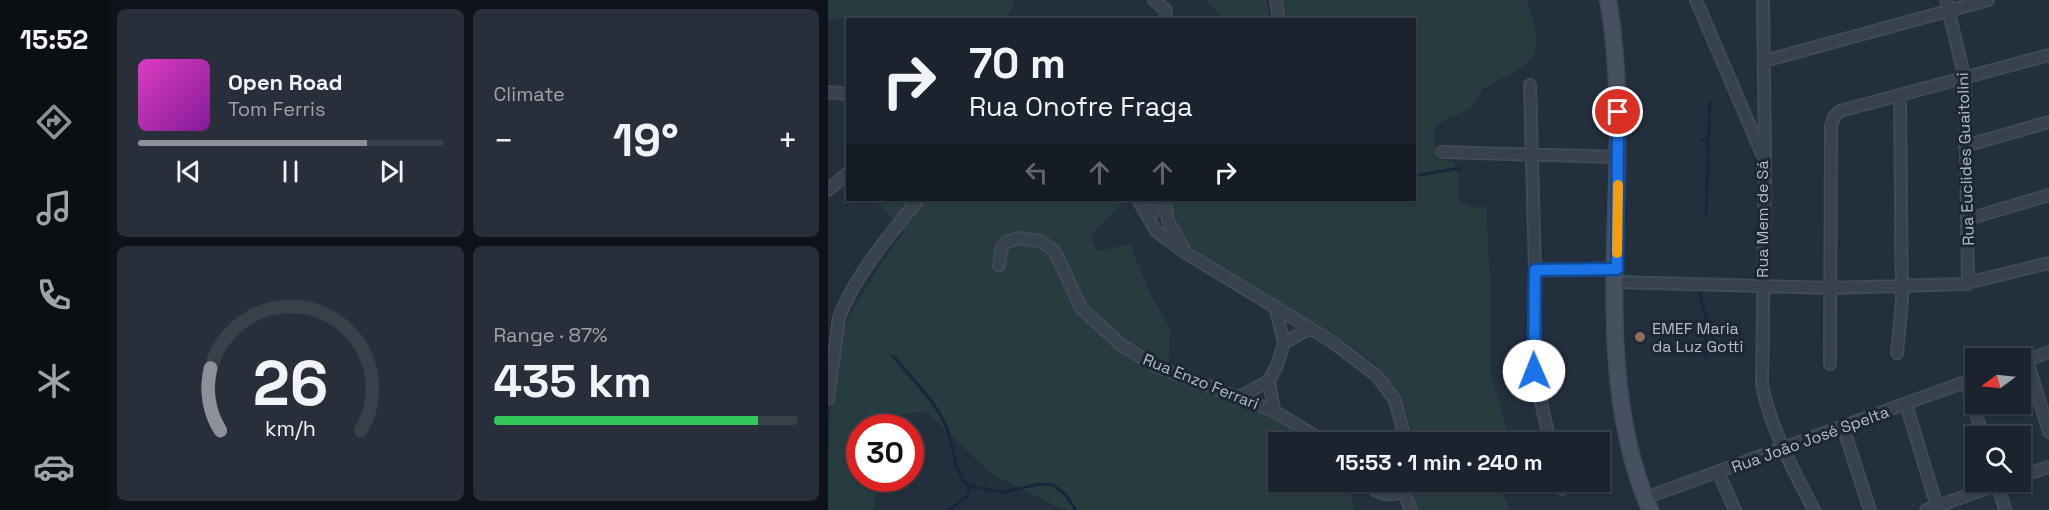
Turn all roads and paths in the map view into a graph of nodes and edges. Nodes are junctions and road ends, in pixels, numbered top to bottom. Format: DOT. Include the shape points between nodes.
graph roads {
  1 [pos="1154,0"];
  2 [pos="1276,0"];
  3 [pos="1608,0"];
  4 [pos="1696,0"];
  5 [pos="1763,0"];
  6 [pos="1988,0"];
  7 [pos="1948,5"];
  8 [pos="1165,18"];
  9 [pos="1279,18"];
  10 [pos="2049,55"];
  11 [pos="1764,61"];
  12 [pos="1965,79"];
  13 [pos="1530,85"];
  14 [pos="828,92"];
  15 [pos="846,94"];
  16 [pos="1900,96"];
  17 [pos="2049,122"];
  18 [pos="1965,146"];
  19 [pos="1442,152"];
  20 [pos="1530,156"];
  21 [pos="1618,157"];
  22 [pos="1765,160"];
  23 [pos="846,175"];
  24 [pos="828,190"];
  25 [pos="2049,195"];
  26 [pos="917,201"];
  27 [pos="1166,201"];
  28 [pos="1139,202"];
  29 [pos="1968,219"];
  30 [pos="1186,253"];
  31 [pos="2049,263"];
  32 [pos="999,265"];
  33 [pos="1535,270"];
  34 [pos="1616,276"];
  35 [pos="1968,284"];
  36 [pos="1901,286"];
  37 [pos="1762,287"];
  38 [pos="1832,288"];
  39 [pos="1275,306"];
  40 [pos="1309,329"];
  41 [pos="1284,343"];
  42 [pos="1897,352"];
  43 [pos="2049,352"];
  44 [pos="2031,358"];
  45 [pos="1830,364"];
  46 [pos="1269,381"];
  47 [pos="2031,381"];
  48 [pos="1965,382"];
  49 [pos="1239,397"];
  50 [pos="828,399"];
  51 [pos="1906,404"];
  52 [pos="1274,411"];
  53 [pos="1843,427"];
  54 [pos="1309,432"];
  55 [pos="1404,432"];
  56 [pos="1548,432"];
  57 [pos="2049,432"];
  58 [pos="1783,448"];
  59 [pos="2049,466"];
  60 [pos="1718,472"];
  61 [pos="2031,472"];
  62 [pos="1407,492"];
  63 [pos="1976,492"];
  64 [pos="2002,492"];
  65 [pos="1648,504"];
  66 [pos="1937,508"];
  67 [pos="1411,510"];
  68 [pos="1735,510"];
  69 [pos="1814,510"];
  70 [pos="1870,510"];
  71 [pos="1926,510"];
  72 [pos="2005,510"];
  1 -- 8 [label="street" via="1166,10"];
  2 -- 9 [label="street"];
  3 -- 21 [label="main road" via="1618,84"];
  4 -- 22 [label="street, Rua Mem de Sá"];
  5 -- 11 [label="street"];
  6 -- 7 [label="street"];
  7 -- 11 [label="street"];
  7 -- 12 [label="street, Rua Euclides Guaitolini"];
  10 -- 12 [label="street"];
  11 -- 22 [label="street"];
  12 -- 16 [label="street"];
  12 -- 18 [label="street, Rua Euclides Guaitolini"];
  13 -- 20 [label="street"];
  14 -- 15 [label="street"];
  16 -- 36 [label="street"];
  16 -- 38 [label="street" via="1840,111 1834,117"];
  17 -- 18 [label="street"];
  18 -- 29 [label="street, Rua Euclides Guaitolini"];
  19 -- 20 [label="street"];
  20 -- 21 [label="street"];
  20 -- 33 [label="street"];
  21 -- 34 [label="main road"];
  22 -- 37 [label="street, Rua Mem de Sá"];
  23 -- 24 [label="street"];
  25 -- 29 [label="street"];
  26 -- 50 [label="street" via="843,306"];
  27 -- 28 [label="street" via="1156,211"];
  27 -- 30 [label="street" via="1168,221"];
  28 -- 30 [label="street" via="1156,231"];
  29 -- 35 [label="street, Rua Euclides Guaitolini"];
  30 -- 39 [label="street"];
  31 -- 35 [label="street"];
  32 -- 49 [label="street, Rua Enzo Ferrari" via="1006,242 1019,238 1040,241 1054,251 1081,308 1106,334 1155,366"];
  33 -- 34 [label="street"];
  33 -- 56 [label="street" via="1534,371"];
  34 -- 37 [label="street"];
  34 -- 65 [label="main road" via="1618,394 1626,439"];
  35 -- 36 [label="street"];
  36 -- 38 [label="street"];
  36 -- 42 [label="street"];
  37 -- 38 [label="street"];
  37 -- 58 [label="street, Rua Mem de Sá" via="1762,385"];
  38 -- 45 [label="street"];
  39 -- 40 [label="street"];
  39 -- 41 [label="street"];
  40 -- 41 [label="street"];
  40 -- 55 [label="street" via="1348,353 1387,387 1399,410"];
  41 -- 46 [label="street"];
  43 -- 44 [label="street"];
  46 -- 49 [label="street"];
  46 -- 52 [label="street"];
  47 -- 57 [label="street"];
  48 -- 51 [label="street, Rua João José Spelta"];
  49 -- 52 [label="street, Rua Enzo Ferrari"];
  51 -- 53 [label="street, Rua João José Spelta"];
  51 -- 66 [label="street"];
  52 -- 54 [label="street, Rua Enzo Ferrari"];
  53 -- 58 [label="street, Rua João José Spelta"];
  53 -- 70 [label="street"];
  58 -- 60 [label="street, Rua João José Spelta"];
  58 -- 69 [label="street, Rua Mem de Sá"];
  59 -- 61 [label="street"];
  60 -- 65 [label="street, Rua João José Spelta"];
  60 -- 68 [label="street"];
  62 -- 67 [label="street"];
  63 -- 66 [label="street"];
  64 -- 72 [label="street"];
  66 -- 71 [label="street"];
}
